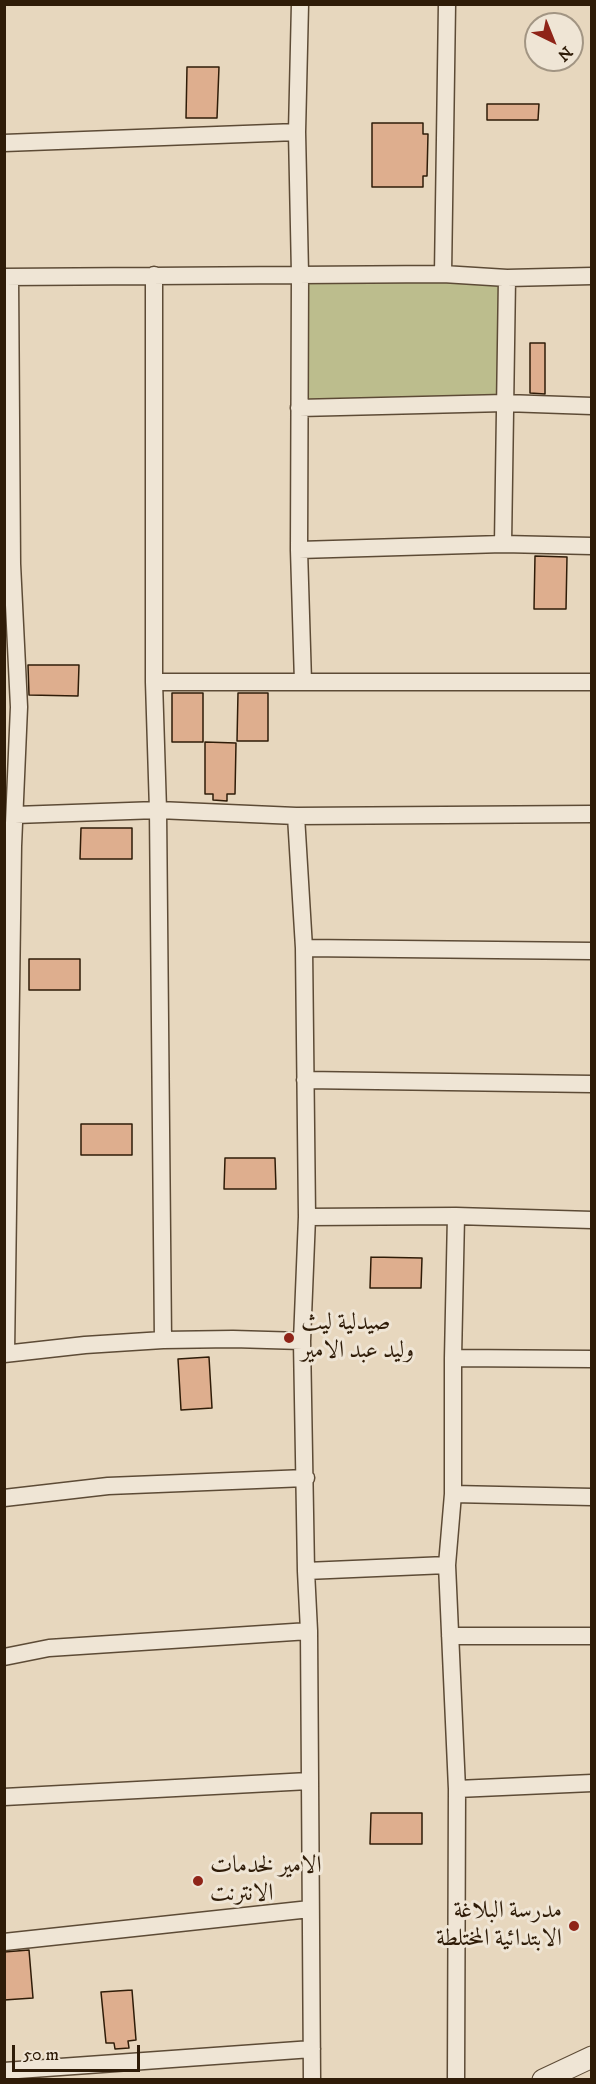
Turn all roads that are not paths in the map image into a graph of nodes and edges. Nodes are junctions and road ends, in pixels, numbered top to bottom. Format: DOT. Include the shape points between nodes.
graph roads {
  1 [pos="300,4"];
  2 [pos="447,4"];
  3 [pos="297,132"];
  4 [pos="4,143"];
  5 [pos="300,274"];
  6 [pos="443,274"];
  7 [pos="154,275"];
  8 [pos="591,276"];
  9 [pos="7,277"];
  10 [pos="507,278"];
  11 [pos="505,404"];
  12 [pos="591,406"];
  13 [pos="299,408"];
  14 [pos="8,418"];
  15 [pos="503,544"];
  16 [pos="591,546"];
  17 [pos="299,550"];
  18 [pos="8,564"];
  19 [pos="154,682"];
  20 [pos="303,682"];
  21 [pos="591,682"];
  22 [pos="12,707"];
  23 [pos="158,810"];
  24 [pos="15,814"];
  25 [pos="591,814"];
  26 [pos="297,816"];
  27 [pos="9,846"];
  28 [pos="304,948"];
  29 [pos="591,951"];
  30 [pos="304,1080"];
  31 [pos="591,1084"];
  32 [pos="456,1216"];
  33 [pos="307,1217"];
  34 [pos="591,1220"];
  35 [pos="163,1340"];
  36 [pos="302,1341"];
  37 [pos="5,1353"];
  38 [pos="453,1358"];
  39 [pos="591,1359"];
  40 [pos="306,1478"];
  41 [pos="453,1494"];
  42 [pos="591,1497"];
  43 [pos="4,1498"];
  44 [pos="447,1565"];
  45 [pos="306,1572"];
  46 [pos="309,1631"];
  47 [pos="450,1636"];
  48 [pos="591,1636"];
  49 [pos="4,1657"];
  50 [pos="309,1781"];
  51 [pos="591,1783"];
  52 [pos="457,1789"];
  53 [pos="4,1797"];
  54 [pos="310,1909"];
  55 [pos="4,1942"];
  56 [pos="312,2049"];
  57 [pos="591,2057"];
  58 [pos="4,2071"];
  59 [pos="312,2079"];
  60 [pos="456,2079"];
  61 [pos="543,2079"];
  1 -- 3 [label="street"];
  2 -- 6 [label="street"];
  3 -- 4 [label="street"];
  3 -- 5 [label="street"];
  5 -- 6 [label="street"];
  5 -- 7 [label="street"];
  5 -- 13 [label="street"];
  6 -- 10 [label="street"];
  7 -- 9 [label="street"];
  7 -- 19 [label="street"];
  8 -- 10 [label="street"];
  9 -- 14 [label="street"];
  10 -- 11 [label="street"];
  11 -- 12 [label="street"];
  11 -- 13 [label="street"];
  11 -- 15 [label="street"];
  13 -- 17 [label="street"];
  14 -- 18 [label="street"];
  15 -- 16 [label="street"];
  15 -- 17 [label="street"];
  17 -- 20 [label="street"];
  18 -- 22 [label="street"];
  19 -- 20 [label="street"];
  19 -- 23 [label="street"];
  20 -- 21 [label="street"];
  22 -- 24 [label="street"];
  23 -- 24 [label="street"];
  23 -- 26 [label="street"];
  23 -- 35 [label="street"];
  24 -- 27 [label="street"];
  25 -- 26 [label="street"];
  26 -- 28 [label="street"];
  27 -- 37 [label="street"];
  28 -- 29 [label="street"];
  28 -- 30 [label="street"];
  30 -- 31 [label="street"];
  30 -- 33 [label="street"];
  32 -- 33 [label="street"];
  32 -- 34 [label="street"];
  32 -- 38 [label="street"];
  33 -- 36 [label="street"];
  35 -- 36 [label="street"];
  35 -- 37 [label="street"];
  36 -- 40 [label="street"];
  38 -- 39 [label="street"];
  38 -- 41 [label="street"];
  40 -- 43 [label="street" via="108,1486"];
  40 -- 45 [label="street"];
  41 -- 42 [label="street"];
  41 -- 44 [label="street"];
  44 -- 45 [label="street"];
  44 -- 47 [label="street"];
  45 -- 46 [label="street"];
  46 -- 49 [label="street" via="49,1648"];
  46 -- 50 [label="street"];
  47 -- 48 [label="street"];
  47 -- 52 [label="street"];
  50 -- 53 [label="street"];
  50 -- 54 [label="street"];
  51 -- 52 [label="street"];
  52 -- 60 [label="street"];
  54 -- 55 [label="street"];
  54 -- 56 [label="street"];
  56 -- 58 [label="street"];
  56 -- 59 [label="street"];
  57 -- 61 [label="street"];
}
